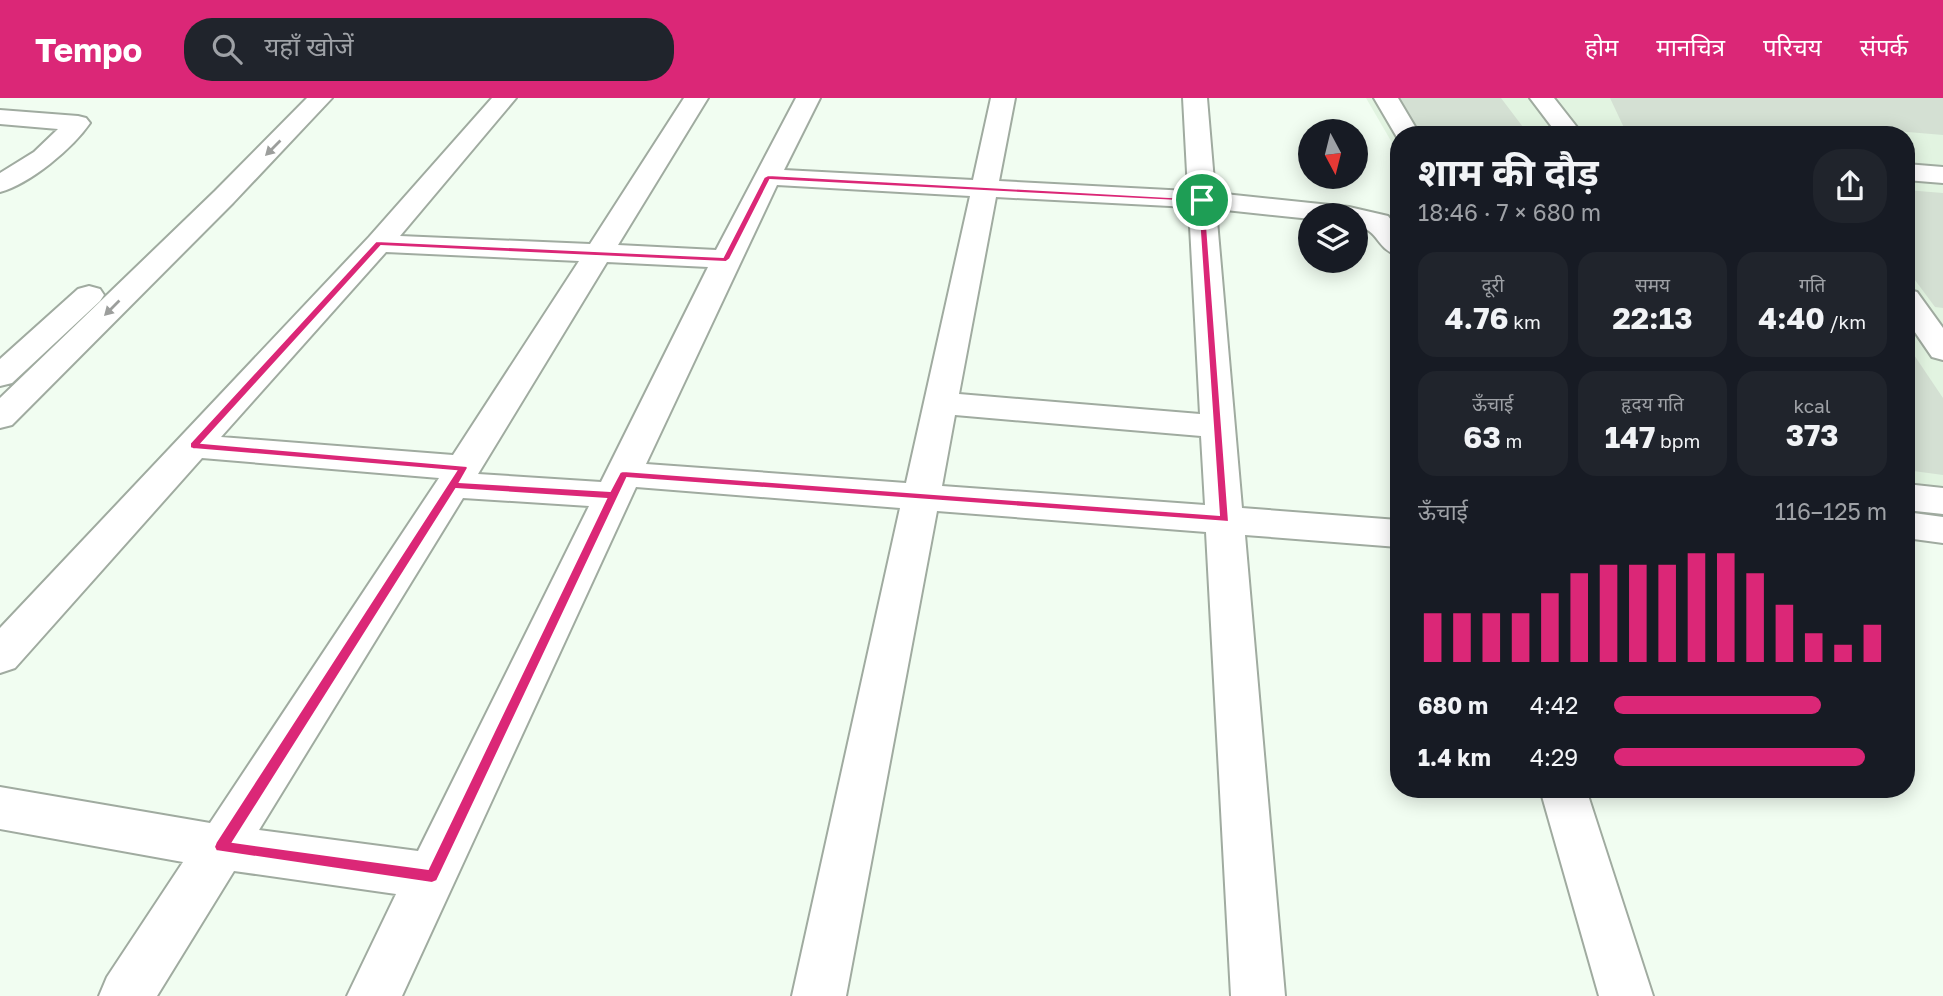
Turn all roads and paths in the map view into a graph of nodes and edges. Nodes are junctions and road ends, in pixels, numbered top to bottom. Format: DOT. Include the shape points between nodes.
graph roads {
  1 [pos="288,98"];
  2 [pos="320,98"];
  3 [pos="504,98"];
  4 [pos="696,98"];
  5 [pos="808,98"];
  6 [pos="1003,98"];
  7 [pos="1195,98"];
  8 [pos="1386,98"];
  9 [pos="1542,98"];
  10 [pos="0,117"];
  11 [pos="1403,126"];
  12 [pos="1565,126"];
  13 [pos="1915,173"];
  14 [pos="1943,175"];
  15 [pos="768,177"];
  16 [pos="0,184"];
  17 [pos="985,189"];
  18 [pos="1202,200"];
  19 [pos="1298,210"];
  20 [pos="1368,220"];
  21 [pos="1390,237"];
  22 [pos="379,243"];
  23 [pos="598,253"];
  24 [pos="726,259"];
  25 [pos="1915,311"];
  26 [pos="1943,350"];
  27 [pos="0,376"];
  28 [pos="941,403"];
  29 [pos="0,417"];
  30 [pos="1218,426"];
  31 [pos="193,446"];
  32 [pos="458,476"];
  33 [pos="618,485"];
  34 [pos="921,497"];
  35 [pos="1915,498"];
  36 [pos="1943,501"];
  37 [pos="1225,520"];
  38 [pos="1915,526"];
  39 [pos="1943,530"];
  40 [pos="1390,532"];
  41 [pos="0,656"];
  42 [pos="1566,798"];
  43 [pos="0,808"];
  44 [pos="221,847"];
  45 [pos="432,876"];
  46 [pos="126,996"];
  47 [pos="374,996"];
  48 [pos="819,996"];
  49 [pos="1258,996"];
  50 [pos="1626,996"];
  1 -- 27 [label="street" via="209,182"];
  2 -- 29 [label="street, one-way"];
  3 -- 22 [label="street"];
  4 -- 23 [label="street"];
  5 -- 15 [label="street"];
  6 -- 17 [label="street"];
  7 -- 18 [label="street"];
  8 -- 11 [label="street"];
  9 -- 12 [label="street"];
  10 -- 16 [label="street" via="78,123 43,157"];
  13 -- 14 [label="street"];
  15 -- 17 [label="street"];
  15 -- 24 [label="street"];
  17 -- 18 [label="street"];
  17 -- 28 [label="street"];
  18 -- 19 [label="street"];
  18 -- 30 [label="street"];
  20 -- 21 [label="street" via="1378,222"];
  22 -- 23 [label="street"];
  22 -- 31 [label="street"];
  23 -- 24 [label="street"];
  23 -- 32 [label="street"];
  24 -- 33 [label="street"];
  25 -- 26 [label="street"];
  28 -- 30 [label="street"];
  28 -- 34 [label="street"];
  30 -- 37 [label="street"];
  31 -- 32 [label="street"];
  31 -- 41 [label="street"];
  32 -- 33 [label="street"];
  32 -- 44 [label="street"];
  33 -- 34 [label="street"];
  33 -- 45 [label="street"];
  34 -- 37 [label="street"];
  34 -- 48 [label="street"];
  35 -- 36 [label="street"];
  37 -- 40 [label="street"];
  37 -- 49 [label="street"];
  38 -- 39 [label="street"];
  42 -- 50 [label="street"];
  43 -- 44 [label="street"];
  44 -- 45 [label="street"];
  44 -- 46 [label="street"];
  45 -- 47 [label="street"];
}
